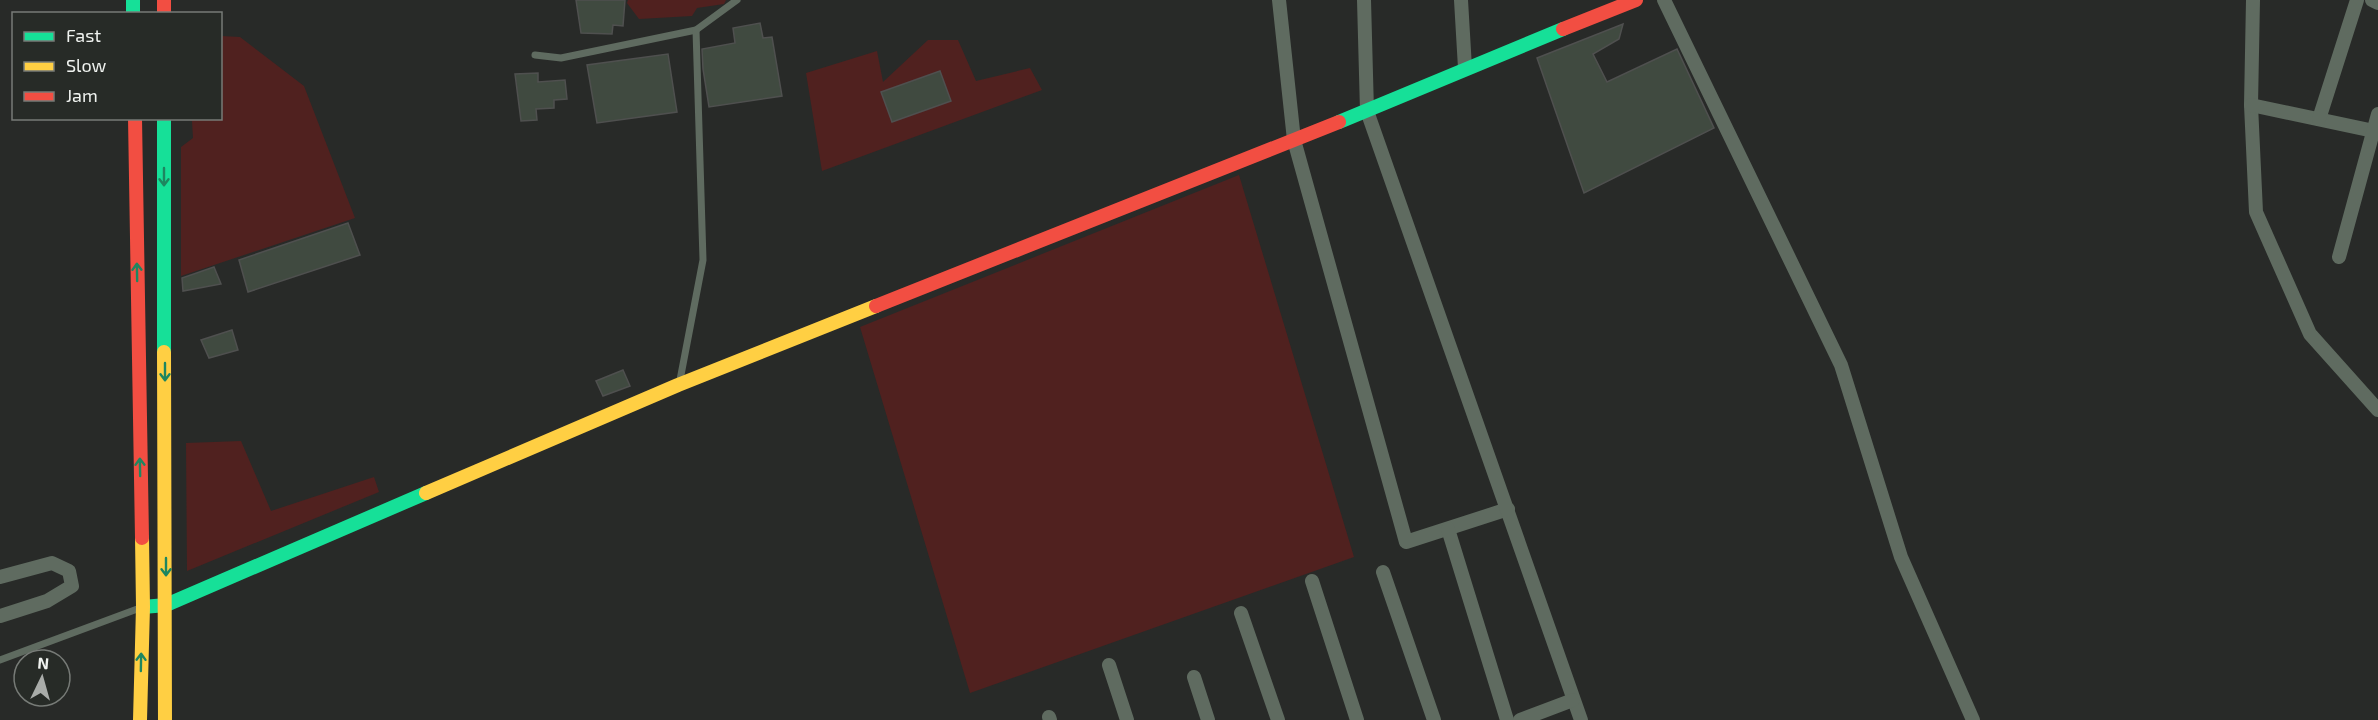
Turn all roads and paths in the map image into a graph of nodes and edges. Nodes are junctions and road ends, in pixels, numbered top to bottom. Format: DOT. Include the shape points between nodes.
graph roads {
  1 [pos="737,0"];
  2 [pos="1280,0"];
  3 [pos="1364,0"];
  4 [pos="1461,0"];
  5 [pos="1636,0"];
  6 [pos="1664,0"];
  7 [pos="2253,0"];
  8 [pos="2357,0"];
  9 [pos="2372,0"];
  10 [pos="2378,3"];
  11 [pos="696,30"];
  12 [pos="535,54"];
  13 [pos="1465,68"];
  14 [pos="2251,105"];
  15 [pos="1367,111"];
  16 [pos="2378,114"];
  17 [pos="2319,119"];
  18 [pos="135,120"];
  19 [pos="164,120"];
  20 [pos="2375,131"];
  21 [pos="1294,140"];
  22 [pos="2339,257"];
  23 [pos="678,385"];
  24 [pos="2378,410"];
  25 [pos="1508,509"];
  26 [pos="1448,529"];
  27 [pos="1383,572"];
  28 [pos="0,577"];
  29 [pos="1312,582"];
  30 [pos="166,605"];
  31 [pos="142,608"];
  32 [pos="1241,613"];
  33 [pos="0,616"];
  34 [pos="0,660"];
  35 [pos="1109,665"];
  36 [pos="1194,677"];
  37 [pos="1573,700"];
  38 [pos="140,720"];
  39 [pos="165,720"];
  40 [pos="1127,720"];
  41 [pos="1208,720"];
  42 [pos="1278,720"];
  43 [pos="1357,720"];
  44 [pos="1434,720"];
  45 [pos="1507,720"];
  46 [pos="1520,720"];
  47 [pos="1581,720"];
  48 [pos="1973,720"];
  1 -- 11 [label="lane"];
  2 -- 21 [label="street"];
  3 -- 15 [label="street"];
  4 -- 13 [label="street"];
  5 -- 13 [label="street"];
  6 -- 48 [label="street" via="1840,365 1901,557"];
  7 -- 14 [label="street"];
  8 -- 17 [label="street"];
  9 -- 10 [label="street"];
  11 -- 12 [label="lane" via="561,58"];
  11 -- 23 [label="lane" via="703,260"];
  13 -- 15 [label="street"];
  14 -- 17 [label="street"];
  14 -- 24 [label="street" via="2256,212 2310,334"];
  15 -- 21 [label="street"];
  15 -- 25 [label="street"];
  16 -- 20 [label="street"];
  17 -- 20 [label="street"];
  31 -- 18 [label="street, one-way"];
  19 -- 30 [label="street, one-way"];
  20 -- 22 [label="street"];
  21 -- 23 [label="street"];
  21 -- 26 [label="street" via="1406,542"];
  23 -- 30 [label="street"];
  25 -- 26 [label="street"];
  25 -- 37 [label="street"];
  26 -- 45 [label="street"];
  27 -- 44 [label="street"];
  28 -- 33 [label="street" via="52,563 69,571 72,586 47,601"];
  29 -- 43 [label="street"];
  30 -- 31 [label="street"];
  30 -- 39 [label="street"];
  31 -- 34 [label="lane"];
  38 -- 31 [label="street, one-way"];
  32 -- 42 [label="street"];
  35 -- 40 [label="street"];
  36 -- 41 [label="street"];
  37 -- 46 [label="street"];
  37 -- 47 [label="street"];
}
